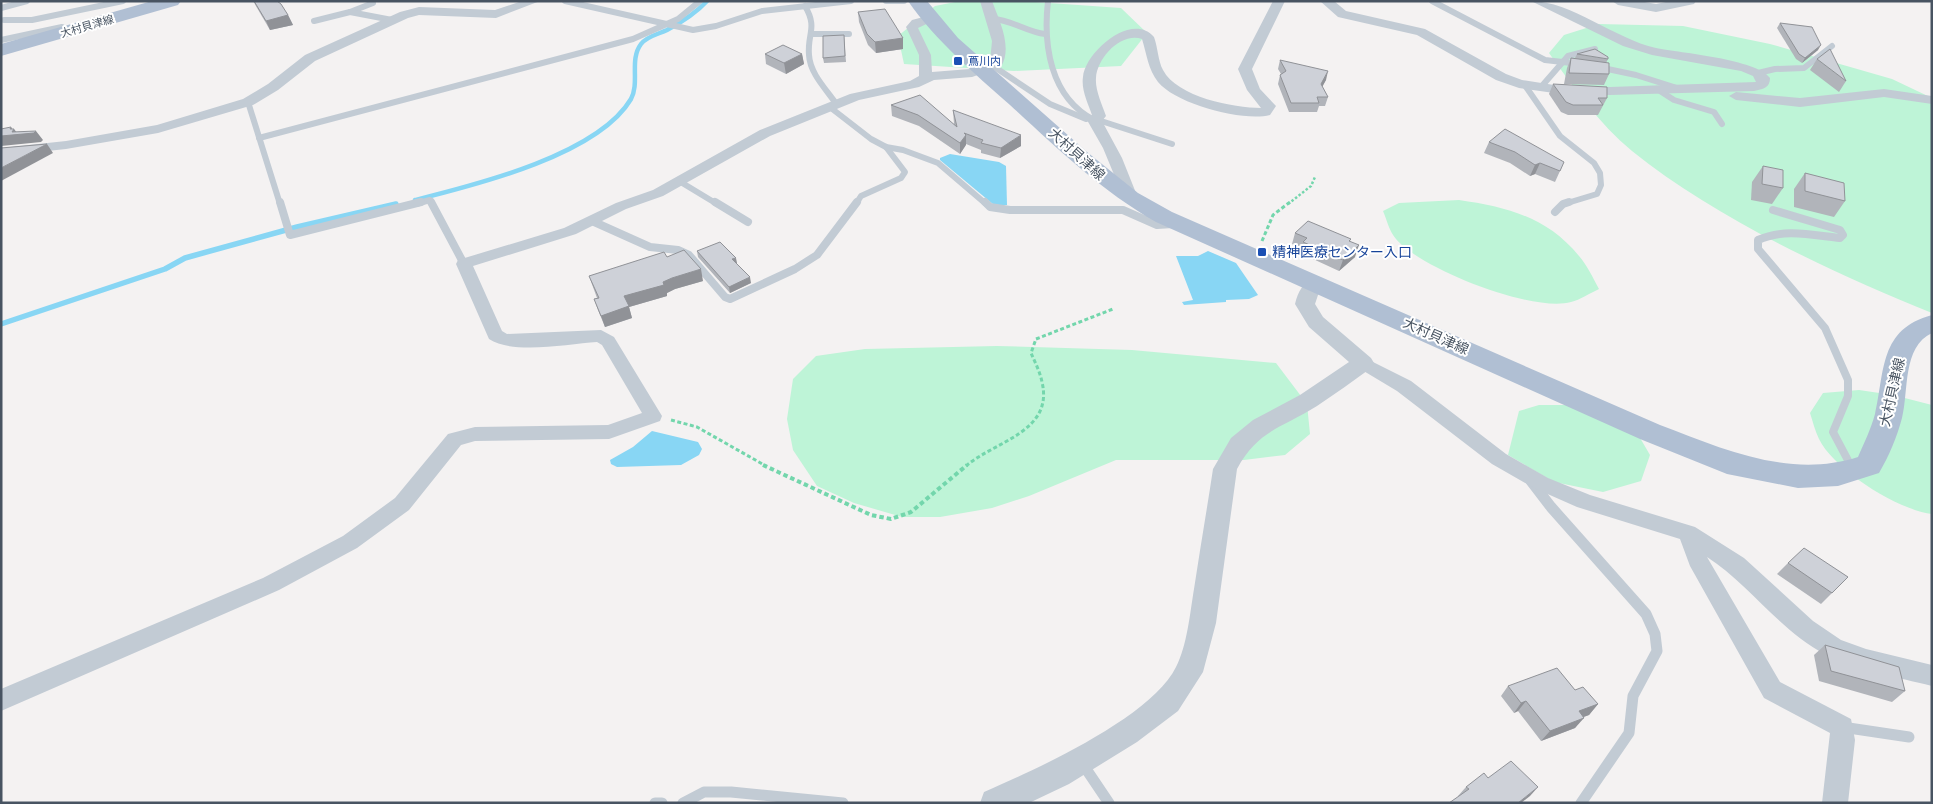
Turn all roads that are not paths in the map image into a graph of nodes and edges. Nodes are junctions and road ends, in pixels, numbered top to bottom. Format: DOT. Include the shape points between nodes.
graph roads {
  1 [pos="27,1"];
  2 [pos="123,1"];
  3 [pos="172,1"];
  4 [pos="534,1"];
  5 [pos="565,1"];
  6 [pos="700,1"];
  7 [pos="851,1"];
  8 [pos="886,1"];
  9 [pos="904,1"];
  10 [pos="917,1"];
  11 [pos="986,1"];
  12 [pos="1048,1"];
  13 [pos="1279,1"];
  14 [pos="1326,1"];
  15 [pos="1432,1"];
  16 [pos="1537,1"];
  17 [pos="1618,1"];
  18 [pos="1690,1"];
  19 [pos="373,2"];
  20 [pos="12,6"];
  21 [pos="805,6"];
  22 [pos="1,8"];
  23 [pos="350,12"];
  24 [pos="931,19"];
  25 [pos="993,19"];
  26 [pos="392,20"];
  27 [pos="3,21"];
  28 [pos="314,21"];
  29 [pos="666,24"];
  30 [pos="70,31"];
  31 [pos="813,34"];
  32 [pos="849,34"];
  33 [pos="1044,34"];
  34 [pos="1,40"];
  35 [pos="1832,46"];
  36 [pos="1595,49"];
  37 [pos="1,50"];
  38 [pos="1563,61"];
  39 [pos="988,68"];
  40 [pos="1758,73"];
  41 [pos="926,79"];
  42 [pos="1524,84"];
  43 [pos="1541,87"];
  44 [pos="1678,88"];
  45 [pos="1657,89"];
  46 [pos="1932,100"];
  47 [pos="248,102"];
  48 [pos="834,106"];
  49 [pos="1095,119"];
  50 [pos="1722,124"];
  51 [pos="259,138"];
  52 [pos="1172,144"];
  53 [pos="886,147"];
  54 [pos="1,152"];
  55 [pos="679,181"];
  56 [pos="1130,198"];
  57 [pos="1773,210"];
  58 [pos="1555,212"];
  59 [pos="592,221"];
  60 [pos="748,222"];
  61 [pos="1177,224"];
  62 [pos="464,264"];
  63 [pos="1316,284"];
  64 [pos="1932,323"];
  65 [pos="1363,363"];
  66 [pos="1854,470"];
  67 [pos="1527,474"];
  68 [pos="1688,533"];
  69 [pos="1932,676"];
  70 [pos="1,700"];
  71 [pos="1842,727"];
  72 [pos="1909,738"];
  73 [pos="1080,761"];
  74 [pos="655,803"];
  75 [pos="662,803"];
  76 [pos="683,803"];
  77 [pos="843,803"];
  78 [pos="995,803"];
  79 [pos="1109,803"];
  80 [pos="1581,803"];
  81 [pos="1835,803"];
  1 -- 20 [label="lane"];
  2 -- 27 [label="lane" via="32,20"];
  3 -- 30 [label="main road, 大村貝津線"];
  4 -- 26 [label="street" via="496,14 419,11"];
  5 -- 29 [label="lane"];
  6 -- 29 [label="lane" via="678,19"];
  7 -- 21 [label="lane"];
  8 -- 9 [label="lane"];
  10 -- 24 [label="main road, 大村貝津線"];
  11 -- 25 [label="street"];
  12 -- 33 [label="lane"];
  13 -- 49 [label="street" via="1245,69 1254,90 1269,106 1265,112 1248,113 1188,96 1168,86 1157,71 1148,37 1127,33 1112,42 1096,60 1089,78 1099,116"];
  14 -- 42 [label="street" via="1342,14 1421,32 1501,76"];
  15 -- 38 [label="lane" via="1545,60"];
  16 -- 40 [label="street" via="1627,43"];
  17 -- 18 [label="street" via="1656,8"];
  19 -- 23 [label="lane"];
  20 -- 22 [label="lane"];
  20 -- 27 [label="lane" via="14,11"];
  21 -- 29 [label="lane" via="760,11 715,28 679,30"];
  21 -- 31 [label="lane" via="813,21"];
  23 -- 26 [label="lane"];
  23 -- 28 [label="lane"];
  24 -- 39 [label="main road, 大村貝津線" via="951,42"];
  24 -- 41 [label="street" via="912,27 925,55"];
  25 -- 33 [label="lane" via="1008,19 1035,33"];
  25 -- 39 [label="street" via="1000,55"];
  26 -- 47 [label="street" via="310,58"];
  29 -- 51 [label="lane" via="633,39"];
  30 -- 34 [label="lane" via="63,27"];
  30 -- 37 [label="main road, 大村貝津線"];
  31 -- 32 [label="lane"];
  31 -- 48 [label="lane" via="808,53 810,64"];
  33 -- 49 [label="lane" via="1048,66 1056,80 1081,114"];
  35 -- 40 [label="lane" via="1804,68"];
  36 -- 38 [label="lane" via="1568,56"];
  38 -- 43 [label="lane"];
  38 -- 44 [label="lane" via="1636,75"];
  39 -- 41 [label="street"];
  39 -- 49 [label="lane" via="1075,117"];
  39 -- 56 [label="main road, 大村貝津線" via="1080,158"];
  40 -- 44 [label="street" via="1763,84 1754,87"];
  41 -- 48 [label="street"];
  42 -- 43 [label="street"];
  42 -- 58 [label="lane" via="1560,136 1594,163 1600,173 1598,194 1563,204"];
  43 -- 45 [label="street" via="1610,91"];
  44 -- 45 [label="street"];
  44 -- 46 [label="street" via="1786,102 1809,102 1876,92"];
  45 -- 50 [label="lane" via="1674,100 1714,112"];
  47 -- 51 [label="lane"];
  47 -- 54 [label="street" via="158,129"];
  48 -- 53 [label="lane"];
  48 -- 55 [label="street" via="765,133"];
  49 -- 52 [label="lane"];
  49 -- 56 [label="street" via="1114,154"];
  51 -- 62 [label="lane" via="290,235 430,200"];
  53 -- 59 [label="lane" via="905,172 901,178 861,196 817,255 795,269 730,299 724,297 689,255 650,246"];
  53 -- 61 [label="lane" via="938,163 990,207 1001,210 1123,210 1157,225"];
  55 -- 59 [label="street"];
  55 -- 60 [label="lane"];
  56 -- 61 [label="main road, 大村貝津線"];
  57 -- 66 [label="lane" via="1840,230 1843,235 1840,238 1782,232 1767,234 1758,240 1758,249 1825,328 1848,380 1848,396 1833,432"];
  59 -- 62 [label="street"];
  61 -- 63 [label="main road, 大村貝津線"];
  62 -- 70 [label="street" via="495,336 513,341 602,336 653,416 609,432 475,434 455,439 402,504 350,542 271,584"];
  63 -- 65 [label="street" via="1308,293 1305,304 1316,322"];
  63 -- 66 [label="main road, 大村貝津線" via="1650,432 1737,466 1798,477 1838,475"];
  64 -- 66 [label="main road, 大村貝津線" via="1918,327 1904,342 1896,366 1889,415 1880,439 1869,465"];
  65 -- 67 [label="street" via="1404,386 1499,459"];
  65 -- 73 [label="street" via="1308,401 1261,426 1239,444 1224,469 1202,623 1189,672 1168,702"];
  67 -- 68 [label="street" via="1584,501"];
  67 -- 80 [label="lane" via="1551,507 1646,614 1655,634 1657,651 1633,696 1629,733"];
  68 -- 69 [label="street" via="1736,564 1806,628 1834,647"];
  68 -- 71 [label="street" via="1698,560 1772,690"];
  71 -- 72 [label="lane"];
  71 -- 81 [label="street"];
  73 -- 78 [label="street"];
  73 -- 79 [label="lane"];
  74 -- 75 [label="lane"];
  76 -- 77 [label="lane" via="704,792"];
}
